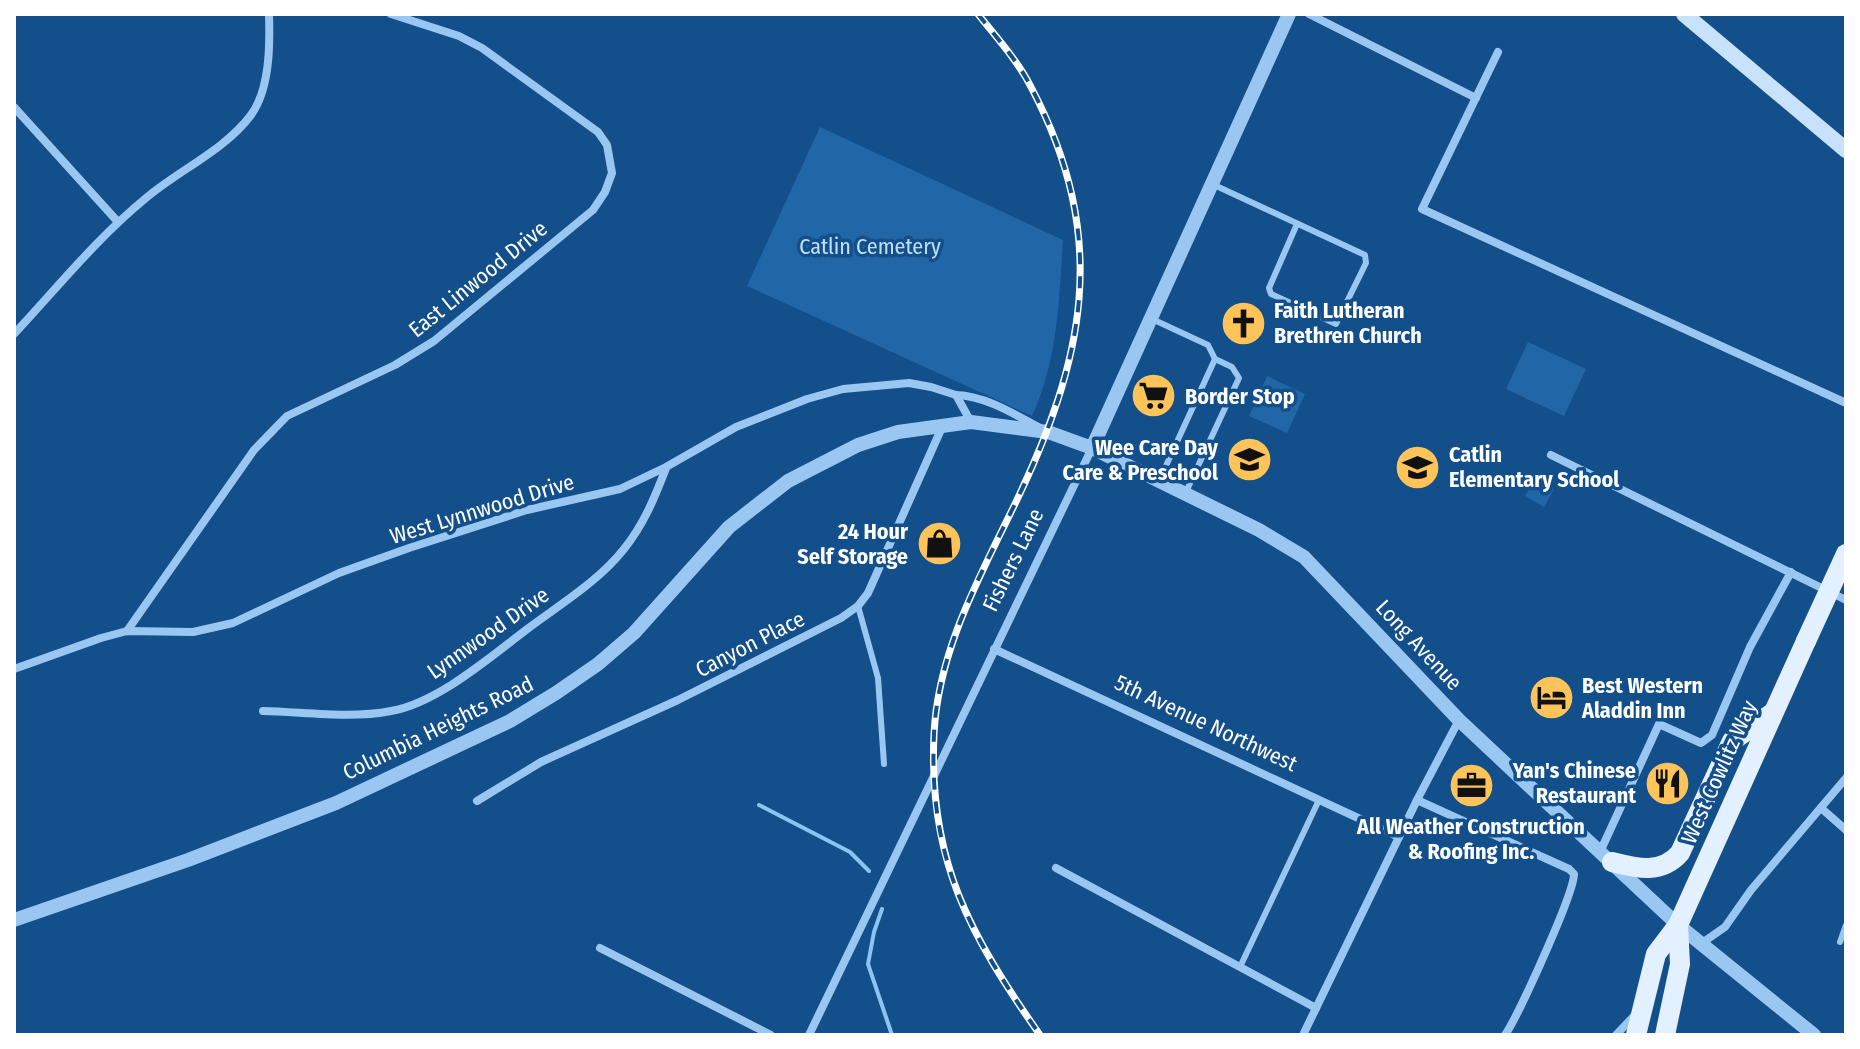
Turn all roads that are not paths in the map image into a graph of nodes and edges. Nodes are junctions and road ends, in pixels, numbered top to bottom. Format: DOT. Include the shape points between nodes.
graph roads {
  1 [pos="269,14"];
  2 [pos="391,14"];
  3 [pos="1289,14"];
  4 [pos="1309,14"];
  5 [pos="1684,14"];
  6 [pos="1498,52"];
  7 [pos="1476,98"];
  8 [pos="14,107"];
  9 [pos="1846,150"];
  10 [pos="1212,184"];
  11 [pos="118,222"];
  12 [pos="1297,224"];
  13 [pos="1151,319"];
  14 [pos="14,334"];
  15 [pos="1215,359"];
  16 [pos="956,395"];
  17 [pos="1846,403"];
  18 [pos="971,422"];
  19 [pos="944,424"];
  20 [pos="1048,432"];
  21 [pos="1092,448"];
  22 [pos="1551,455"];
  23 [pos="666,467"];
  24 [pos="1159,481"];
  25 [pos="1185,494"];
  26 [pos="1846,554"];
  27 [pos="1791,572"];
  28 [pos="1846,600"];
  29 [pos="858,606"];
  30 [pos="127,631"];
  31 [pos="994,649"];
  32 [pos="14,669"];
  33 [pos="263,711"];
  34 [pos="1771,714"];
  35 [pos="1459,720"];
  36 [pos="884,764"];
  37 [pos="1846,778"];
  38 [pos="1319,800"];
  39 [pos="1417,800"];
  40 [pos="477,801"];
  41 [pos="1821,808"];
  42 [pos="1846,830"];
  43 [pos="1399,837"];
  44 [pos="1606,857"];
  45 [pos="1056,868"];
  46 [pos="14,920"];
  47 [pos="1678,925"];
  48 [pos="1846,925"];
  49 [pos="1840,942"];
  50 [pos="1702,943"];
  51 [pos="600,948"];
  52 [pos="1240,967"];
  53 [pos="1641,1007"];
  54 [pos="1316,1008"];
  55 [pos="1507,1032"];
  56 [pos="771,1035"];
  57 [pos="809,1035"];
  58 [pos="1303,1035"];
  59 [pos="1521,1035"];
  60 [pos="1616,1035"];
  61 [pos="1636,1035"];
  62 [pos="1665,1035"];
  63 [pos="1814,1035"];
  1 -- 11 [label="street" via="263,89 252,114"];
  2 -- 30 [label="street, East Linwood Drive" via="482,48 598,132 611,158 605,192 593,210 434,341 395,365 306,405 271,430"];
  3 -- 10 [label="street, Fishers Lane"];
  4 -- 7 [label="street"];
  5 -- 9 [label="main road"];
  6 -- 7 [label="street"];
  7 -- 17 [label="street" via="1422,209"];
  8 -- 11 [label="street"];
  10 -- 12 [label="lane"];
  10 -- 13 [label="street, Fishers Lane"];
  11 -- 14 [label="street"];
  12 -- 12 [label="lane" via="1365,255 1366,263 1336,324 1271,294"];
  13 -- 15 [label="lane" via="1208,345"];
  13 -- 21 [label="street, Fishers Lane"];
  15 -- 24 [label="lane"];
  15 -- 25 [label="lane" via="1232,367 1239,378"];
  16 -- 18 [label="street"];
  16 -- 20 [label="street, West Lynnwood Drive" via="1014,413"];
  16 -- 23 [label="street, West Lynnwood Drive" via="909,383 843,389 736,427"];
  18 -- 19 [label="street, Columbia Heights Road"];
  18 -- 20 [label="street, Columbia Heights Road"];
  19 -- 29 [label="street, Canyon Place"];
  19 -- 46 [label="street, Columbia Heights Road" via="858,445 788,481 729,527 634,633 598,664 510,721 336,803"];
  20 -- 21 [label="street, Columbia Heights Road"];
  21 -- 24 [label="street, Long Avenue"];
  21 -- 31 [label="street, Fishers Lane"];
  22 -- 27 [label="street"];
  23 -- 30 [label="street, West Lynnwood Drive" via="620,489 527,510 339,573 233,623 193,632"];
  23 -- 33 [label="street, Lynnwood Drive" via="653,502 623,551 579,592 473,671 393,711"];
  24 -- 25 [label="street, Long Avenue"];
  25 -- 35 [label="street, Long Avenue" via="1304,557"];
  26 -- 34 [label="main road, West Cowlitz Way, bridge"];
  27 -- 28 [label="street"];
  27 -- 44 [label="street" via="1750,647 1712,735 1701,743 1659,724"];
  29 -- 36 [label="lane" via="878,678"];
  29 -- 40 [label="street, Canyon Place" via="678,700 541,762"];
  30 -- 32 [label="street, West Lynnwood Drive"];
  31 -- 38 [label="street, 5th Avenue Northwest"];
  31 -- 57 [label="street, Fishers Lane"];
  34 -- 44 [label="main road" via="1732,741 1672,863 1643,869"];
  34 -- 47 [label="main road, West Cowlitz Way"];
  35 -- 39 [label="street"];
  35 -- 44 [label="street, Long Avenue"];
  37 -- 41 [label="street"];
  38 -- 43 [label="street, 5th Avenue Northwest"];
  38 -- 52 [label="lane"];
  39 -- 43 [label="street"];
  39 -- 55 [label="street" via="1574,874"];
  41 -- 42 [label="street"];
  41 -- 50 [label="street" via="1725,927"];
  43 -- 54 [label="street"];
  44 -- 47 [label="street, Long Avenue"];
  45 -- 52 [label="street"];
  47 -- 50 [label="street"];
  47 -- 53 [label="main road, West Cowlitz Way" via="1656,954"];
  47 -- 62 [label="main road, West Cowlitz Way" via="1680,964"];
  48 -- 49 [label="lane"];
  50 -- 63 [label="street"];
  51 -- 56 [label="street"];
  52 -- 54 [label="street"];
  53 -- 60 [label="street"];
  53 -- 61 [label="main road, West Cowlitz Way"];
  54 -- 58 [label="street"];
  55 -- 59 [label="street"];
}
